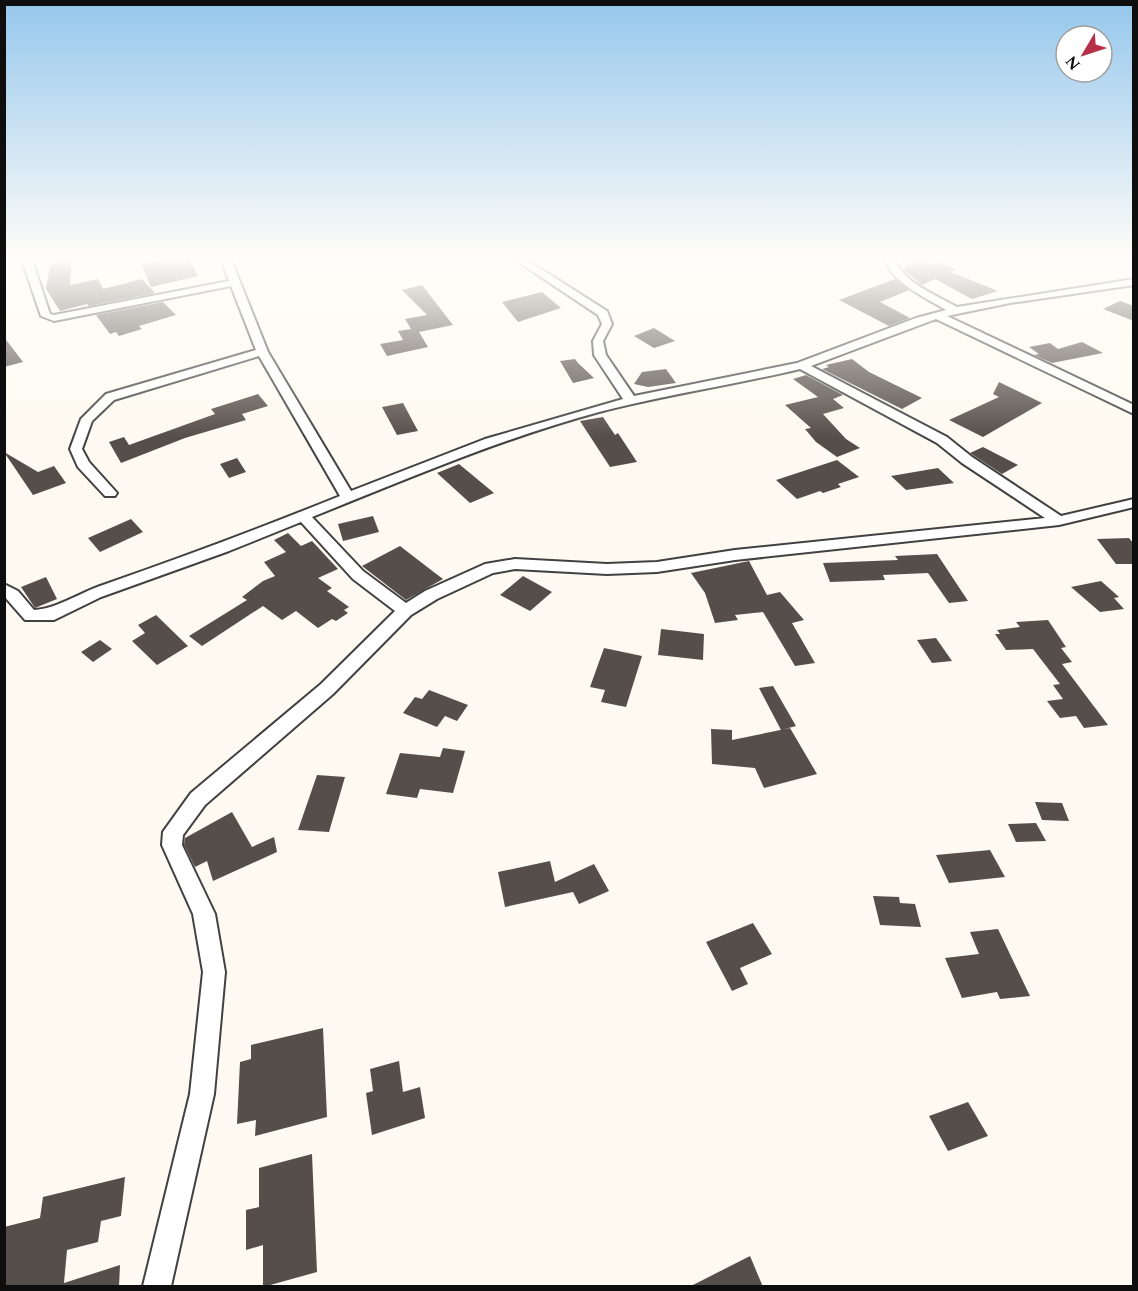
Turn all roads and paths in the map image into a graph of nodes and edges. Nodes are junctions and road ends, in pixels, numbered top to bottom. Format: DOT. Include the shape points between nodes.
graph roads {
  1 [pos="247,317"];
  2 [pos="605,317"];
  3 [pos="931,317"];
  4 [pos="942,317"];
  5 [pos="262,352"];
  6 [pos="801,365"];
  7 [pos="631,401"];
  8 [pos="1134,410"];
  9 [pos="110,493"];
  10 [pos="355,495"];
  11 [pos="1134,502"];
  12 [pos="304,517"];
  13 [pos="1059,521"];
  14 [pos="4,589"];
  15 [pos="405,611"];
  16 [pos="157,1287"];
  1 -- 5 [label="street"];
  2 -- 7 [label="street" via="607,324 598,341 600,355"];
  3 -- 6 [label="street"];
  4 -- 8 [label="street"];
  5 -- 9 [label="street" via="132,389 110,397 98,407 80,434 76,449 83,464"];
  5 -- 10 [label="street" via="342,491 348,496"];
  6 -- 7 [label="street"];
  6 -- 13 [label="street" via="942,440"];
  7 -- 10 [label="street" via="496,439 419,466"];
  10 -- 12 [label="street"];
  11 -- 13 [label="street"];
  12 -- 14 [label="street" via="96,593 54,614 31,616 17,597"];
  12 -- 15 [label="street" via="358,575"];
  13 -- 15 [label="street" via="735,555 657,567 607,569 515,564 490,568"];
  15 -- 16 [label="street" via="327,689 198,799 173,832 172,845 204,914 214,972 202,1094"];
}
